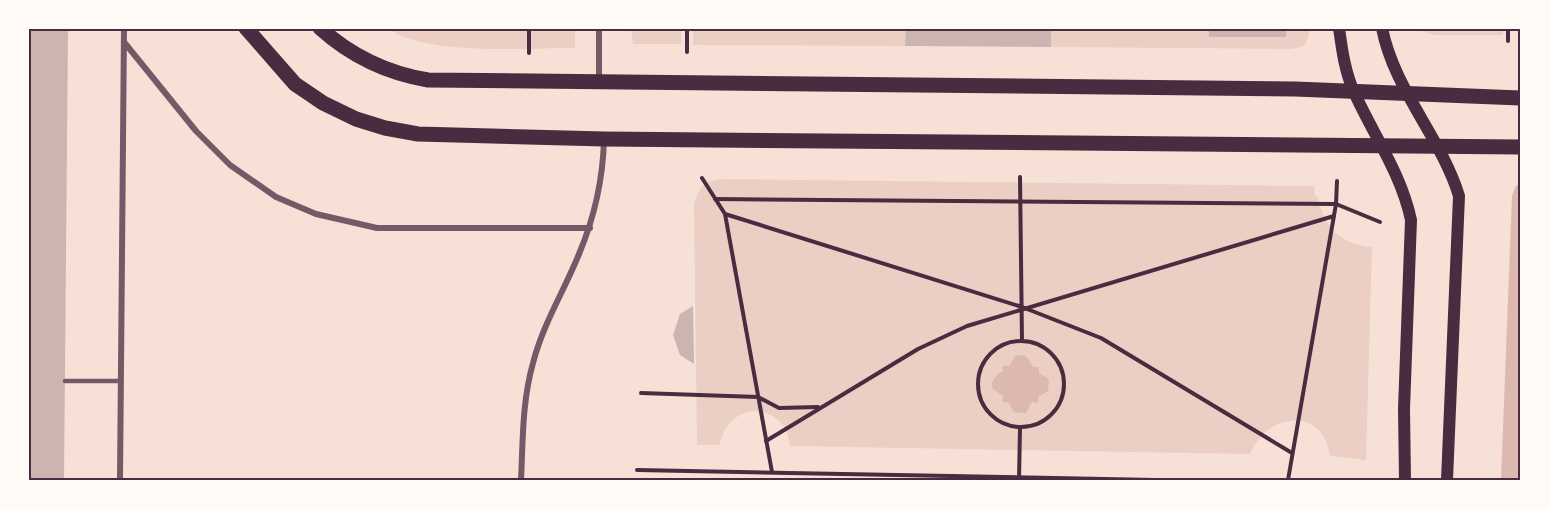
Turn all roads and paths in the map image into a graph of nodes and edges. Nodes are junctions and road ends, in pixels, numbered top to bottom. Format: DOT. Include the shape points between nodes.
graph roads {
  1 [pos="124,28"];
  2 [pos="246,28"];
  3 [pos="320,28"];
  4 [pos="529,28"];
  5 [pos="599,28"];
  6 [pos="687,28"];
  7 [pos="1339,28"];
  8 [pos="1382,28"];
  9 [pos="1508,28"];
  10 [pos="1508,41"];
  11 [pos="124,42"];
  12 [pos="687,52"];
  13 [pos="529,53"];
  14 [pos="599,83"];
  15 [pos="1353,91"];
  16 [pos="1407,92"];
  17 [pos="1521,98"];
  18 [pos="604,139"];
  19 [pos="1382,146"];
  20 [pos="1438,146"];
  21 [pos="1521,147"];
  22 [pos="1020,177"];
  23 [pos="702,178"];
  24 [pos="1337,181"];
  25 [pos="715,199"];
  26 [pos="1020,201"];
  27 [pos="1336,204"];
  28 [pos="724,214"];
  29 [pos="1334,216"];
  30 [pos="1380,222"];
  31 [pos="590,228"];
  32 [pos="1022,307"];
  33 [pos="1022,341"];
  34 [pos="65,381"];
  35 [pos="121,381"];
  36 [pos="640,393"];
  37 [pos="758,397"];
  38 [pos="821,407"];
  39 [pos="1020,428"];
  40 [pos="766,441"];
  41 [pos="1292,453"];
  42 [pos="637,470"];
  43 [pos="772,472"];
  44 [pos="862,478"];
  45 [pos="1019,479"];
  46 [pos="120,480"];
  47 [pos="521,480"];
  48 [pos="1156,480"];
  49 [pos="1288,480"];
  50 [pos="1405,480"];
  51 [pos="1447,480"];
  1 -- 11 [label="street"];
  2 -- 18 [label="main road" via="295,84 339,111 385,128 450,137"];
  3 -- 14 [label="main road" via="358,57 410,77"];
  4 -- 13 [label="path"];
  5 -- 14 [label="street"];
  6 -- 12 [label="path"];
  7 -- 15 [label="main road"];
  8 -- 16 [label="main road" via="1387,54"];
  9 -- 10 [label="path"];
  11 -- 31 [label="street" via="196,132 230,165 276,197 316,214 377,228"];
  11 -- 35 [label="street"];
  14 -- 15 [label="main road"];
  15 -- 16 [label="main road"];
  15 -- 19 [label="main road"];
  16 -- 17 [label="main road"];
  16 -- 20 [label="main road"];
  18 -- 19 [label="main road"];
  18 -- 31 [label="street" via="599,198"];
  19 -- 20 [label="main road"];
  19 -- 50 [label="main road" via="1406,194 1411,220"];
  20 -- 21 [label="main road"];
  20 -- 51 [label="main road" via="1459,196"];
  22 -- 26 [label="path"];
  23 -- 25 [label="path"];
  24 -- 27 [label="path"];
  25 -- 26 [label="path"];
  25 -- 28 [label="path"];
  26 -- 27 [label="path"];
  26 -- 32 [label="path"];
  27 -- 29 [label="path"];
  27 -- 30 [label="path"];
  28 -- 32 [label="path"];
  28 -- 37 [label="path"];
  29 -- 32 [label="path"];
  29 -- 41 [label="path"];
  31 -- 47 [label="street" via="545,325 532,364 522,409"];
  32 -- 33 [label="path"];
  32 -- 38 [label="path" via="918,349"];
  32 -- 41 [label="path" via="1101,338"];
  33 -- 39 [label="path" via="1052,355 1064,385 1055,411 1033,426"];
  33 -- 39 [label="path" via="996,349 986,358 978,383 979,397 990,414 1006,425"];
  34 -- 35 [label="lane"];
  35 -- 46 [label="street"];
  36 -- 37 [label="path"];
  37 -- 38 [label="path" via="779,408"];
  37 -- 40 [label="path"];
  38 -- 40 [label="path"];
  39 -- 45 [label="path"];
  40 -- 43 [label="path"];
  41 -- 49 [label="path"];
  42 -- 43 [label="path"];
  43 -- 44 [label="path"];
  44 -- 45 [label="path"];
  45 -- 48 [label="path"];
}
